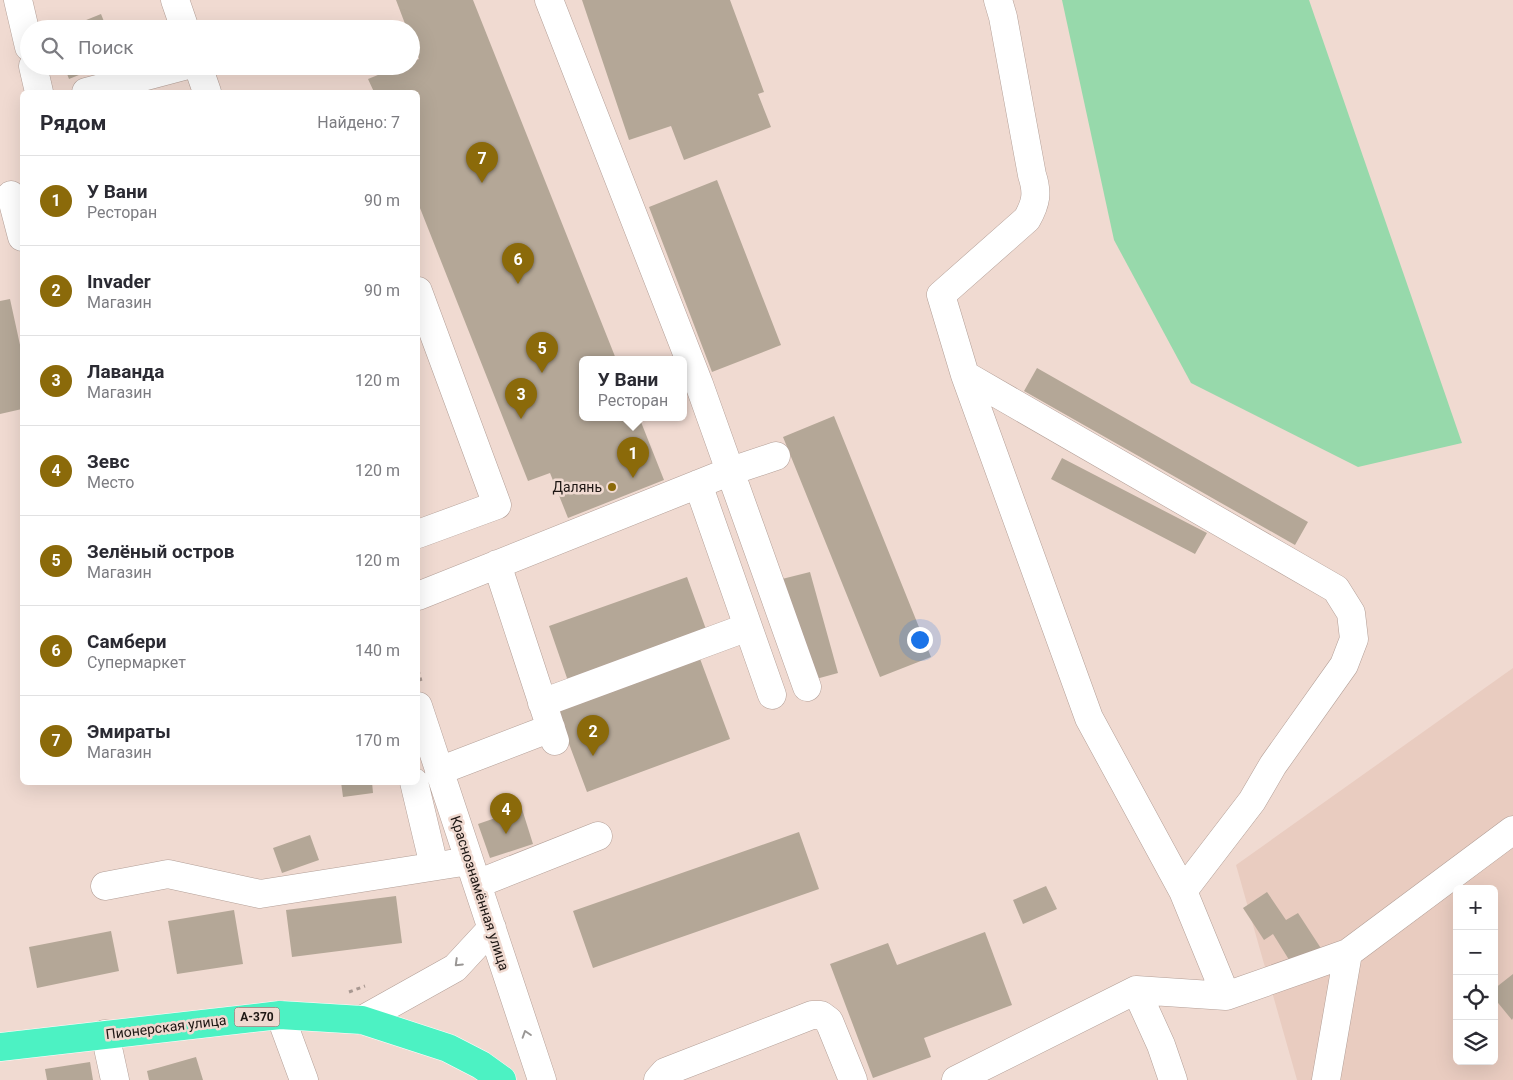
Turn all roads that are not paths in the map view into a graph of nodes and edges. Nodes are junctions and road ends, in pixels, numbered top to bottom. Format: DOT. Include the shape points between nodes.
graph roads {
  1 [pos="18,0"];
  2 [pos="175,0"];
  3 [pos="549,0"];
  4 [pos="998,0"];
  5 [pos="23,20"];
  6 [pos="182,20"];
  7 [pos="35,75"];
  8 [pos="150,75"];
  9 [pos="201,75"];
  10 [pos="39,90"];
  11 [pos="94,90"];
  12 [pos="206,90"];
  13 [pos="11,195"];
  14 [pos="20,229"];
  15 [pos="420,296"];
  16 [pos="965,375"];
  17 [pos="776,456"];
  18 [pos="731,471"];
  19 [pos="698,484"];
  20 [pos="420,533"];
  21 [pos="497,564"];
  22 [pos="420,595"];
  23 [pos="748,627"];
  24 [pos="807,688"];
  25 [pos="772,695"];
  26 [pos="420,712"];
  27 [pos="549,721"];
  28 [pos="437,763"];
  29 [pos="415,785"];
  30 [pos="1513,830"];
  31 [pos="598,836"];
  32 [pos="434,866"];
  33 [pos="473,872"];
  34 [pos="105,886"];
  35 [pos="1183,891"];
  36 [pos="492,928"];
  37 [pos="1348,953"];
  38 [pos="1136,990"];
  39 [pos="1226,996"];
  40 [pos="280,1014"];
  41 [pos="362,1020"];
  42 [pos="105,1034"];
  43 [pos="0,1047"];
  44 [pos="675,1075"];
  45 [pos="115,1080"];
  46 [pos="304,1080"];
  47 [pos="502,1080"];
  48 [pos="542,1080"];
  49 [pos="853,1080"];
  50 [pos="956,1080"];
  51 [pos="1173,1080"];
  52 [pos="1326,1080"];
  1 -- 5 [label="street"];
  2 -- 6 [label="street"];
  3 -- 18 [label="street"];
  4 -- 16 [label="street" via="1037,190 1035,205 1027,219 941,295"];
  7 -- 10 [label="street"];
  8 -- 11 [label="street"];
  9 -- 12 [label="street"];
  13 -- 14 [label="street"];
  15 -- 20 [label="street" via="497,505"];
  16 -- 35 [label="street" via="1089,718"];
  16 -- 35 [label="street" via="1336,589 1351,613 1354,639 1344,665 1273,765 1252,801"];
  17 -- 18 [label="street"];
  18 -- 19 [label="street"];
  18 -- 24 [label="street"];
  19 -- 21 [label="street"];
  19 -- 23 [label="street"];
  21 -- 22 [label="street"];
  21 -- 27 [label="street"];
  23 -- 25 [label="street"];
  23 -- 27 [label="street"];
  26 -- 28 [label="street, Краснознамённая улица"];
  27 -- 28 [label="street"];
  28 -- 33 [label="street, Краснознамённая улица"];
  29 -- 32 [label="street"];
  30 -- 37 [label="street"];
  31 -- 33 [label="street"];
  32 -- 33 [label="street"];
  32 -- 34 [label="street" via="260,894 168,874"];
  33 -- 36 [label="street, Краснознамённая улица"];
  35 -- 39 [label="street"];
  36 -- 41 [label="street, one-way" via="455,968"];
  48 -- 36 [label="street, Краснознамённая улица, one-way"];
  37 -- 39 [label="street"];
  37 -- 52 [label="street"];
  38 -- 39 [label="street"];
  38 -- 50 [label="street"];
  38 -- 51 [label="street"];
  40 -- 41 [label="highway, Пионерская улица / А-370"];
  40 -- 42 [label="highway, Пионерская улица / А-370"];
  40 -- 46 [label="street"];
  41 -- 47 [label="highway, Пионерская улица / А-370" via="448,1048"];
  42 -- 43 [label="highway, Пионерская улица / А-370"];
  42 -- 45 [label="street"];
  44 -- 49 [label="street" via="812,1015 821,1015 829,1021"];
}
